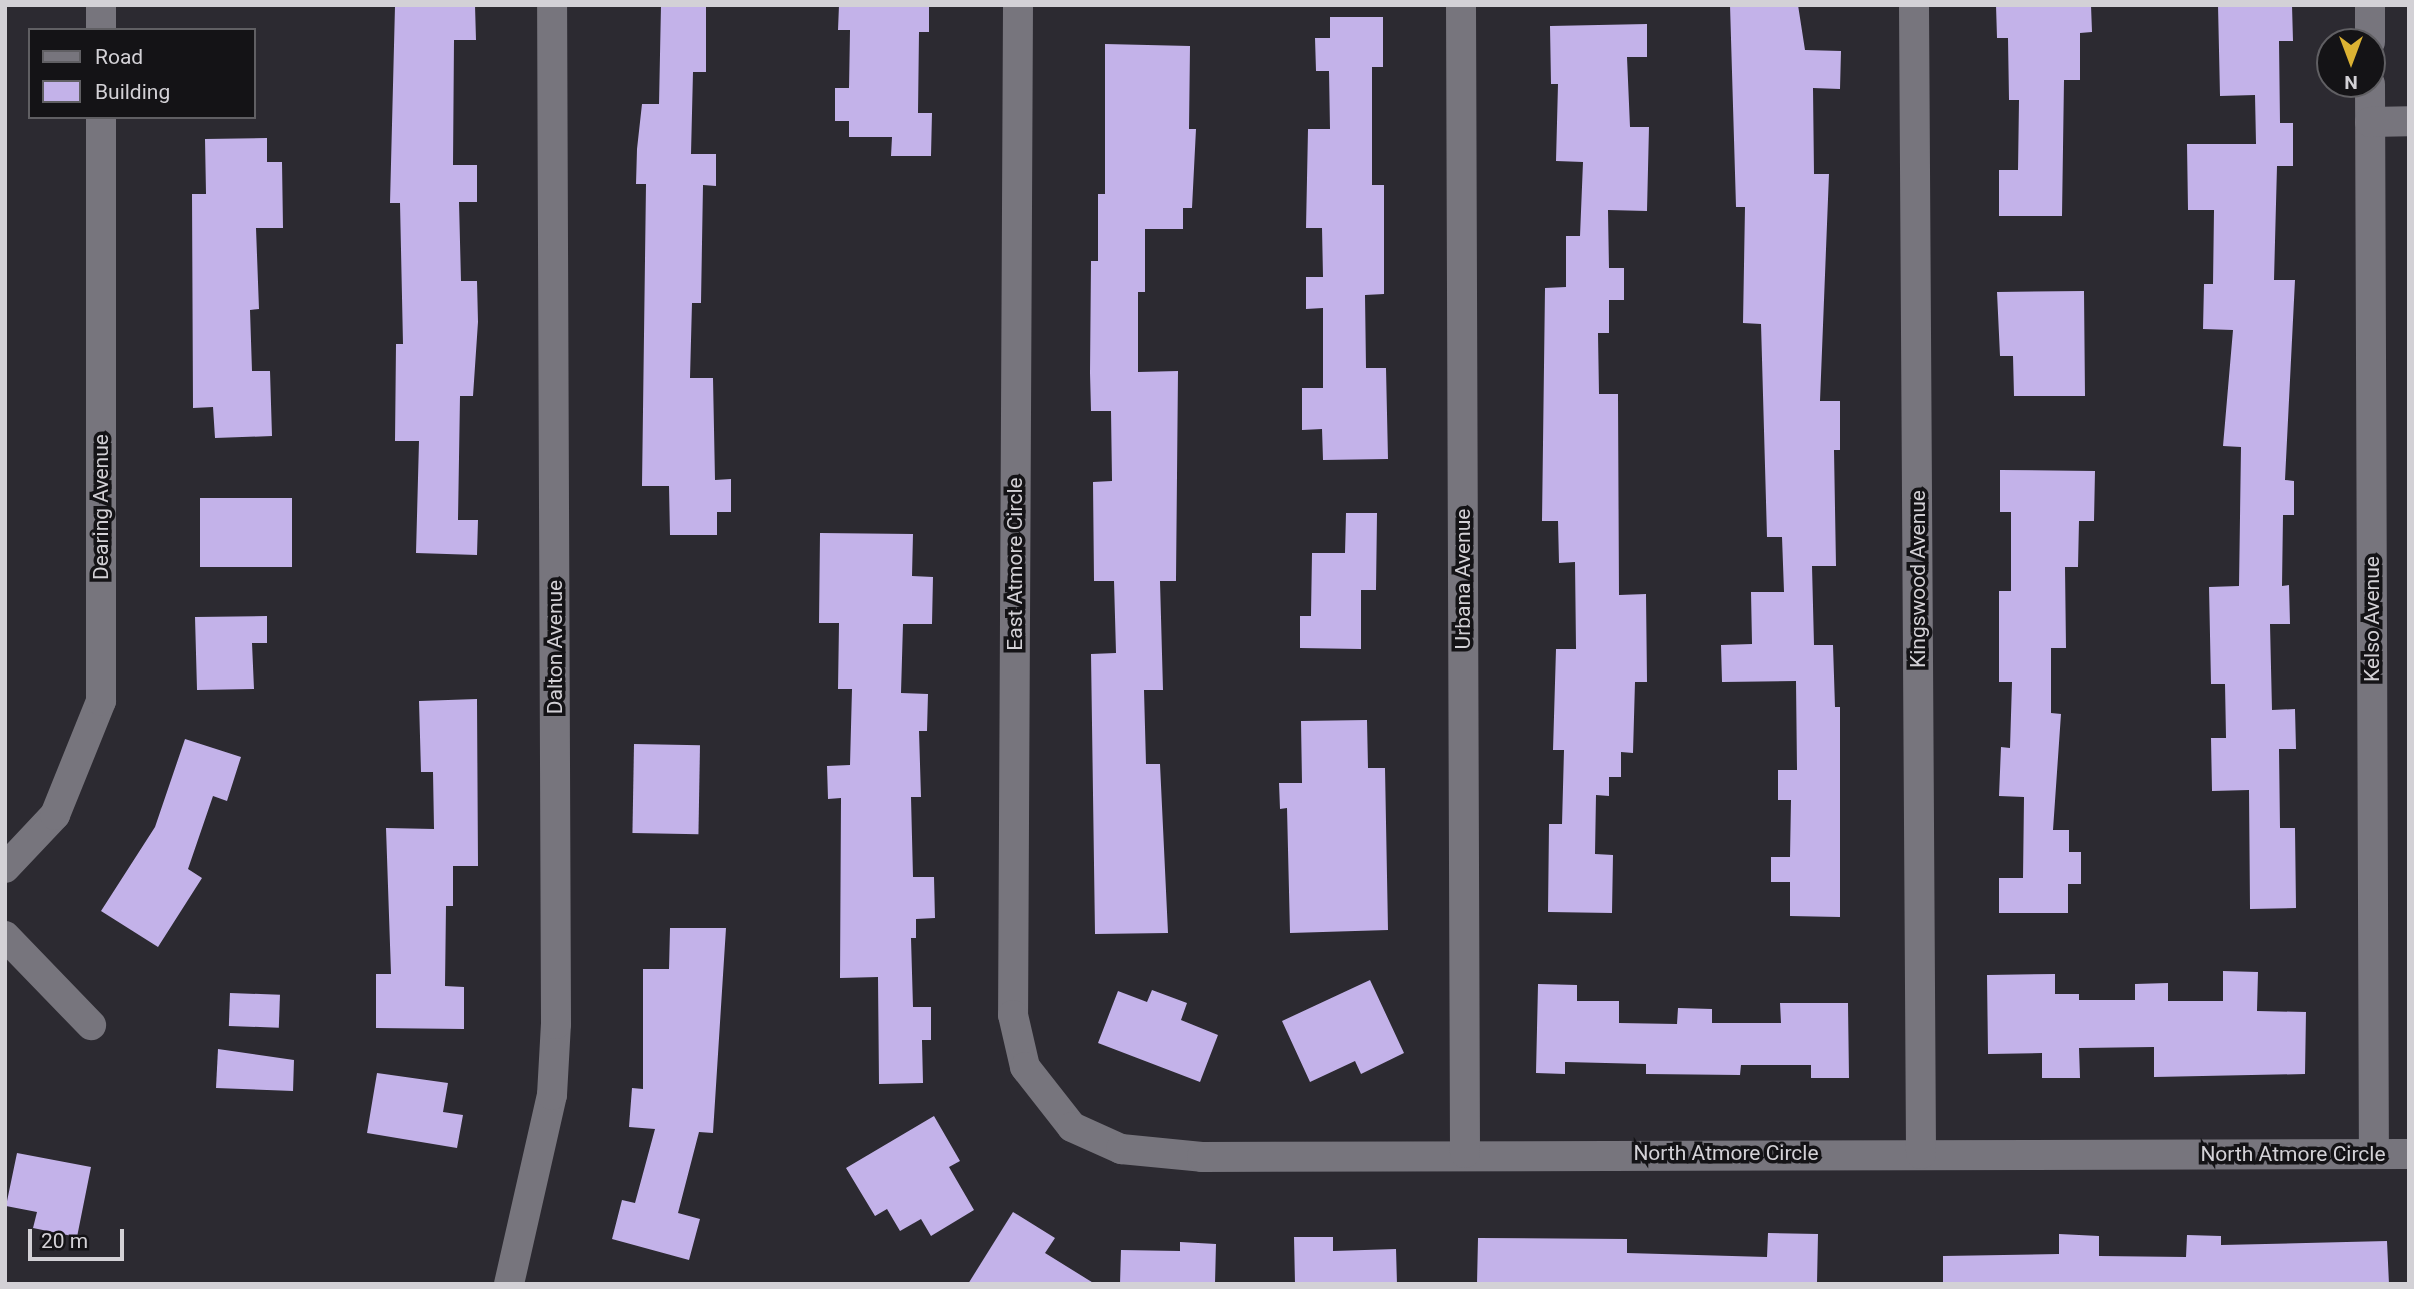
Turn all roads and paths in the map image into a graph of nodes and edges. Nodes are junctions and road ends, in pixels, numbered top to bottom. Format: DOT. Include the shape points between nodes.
graph roads {
  1 [pos="101,5"];
  2 [pos="552,5"];
  3 [pos="1018,5"];
  4 [pos="1461,5"];
  5 [pos="1914,5"];
  6 [pos="2371,5"];
  7 [pos="101,28"];
  8 [pos="2371,28"];
  9 [pos="2371,98"];
  10 [pos="101,119"];
  11 [pos="2409,121"];
  12 [pos="2371,122"];
  13 [pos="5,868"];
  14 [pos="5,936"];
  15 [pos="91,1025"];
  16 [pos="1056,1111"];
  17 [pos="1465,1153"];
  18 [pos="1921,1154"];
  19 [pos="2374,1154"];
  20 [pos="2409,1154"];
  21 [pos="509,1284"];
  1 -- 7 [label="street"];
  2 -- 21 [label="street, Dalton Avenue" via="556,1024 552,1095"];
  3 -- 16 [label="street, East Atmore Circle" via="1013,1015 1025,1067"];
  4 -- 17 [label="street, Urbana Avenue"];
  5 -- 18 [label="street, Kingswood Avenue"];
  6 -- 8 [label="street"];
  9 -- 12 [label="street, Kelso Avenue"];
  10 -- 13 [label="street, Dearing Avenue" via="101,702 55,816"];
  11 -- 12 [label="street"];
  12 -- 19 [label="street, Kelso Avenue"];
  14 -- 15 [label="street"];
  16 -- 17 [label="street, North Atmore Circle" via="1097,1141 1149,1155"];
  17 -- 18 [label="street, North Atmore Circle"];
  18 -- 19 [label="street, North Atmore Circle"];
  19 -- 20 [label="street, North Atmore Circle"];
}
